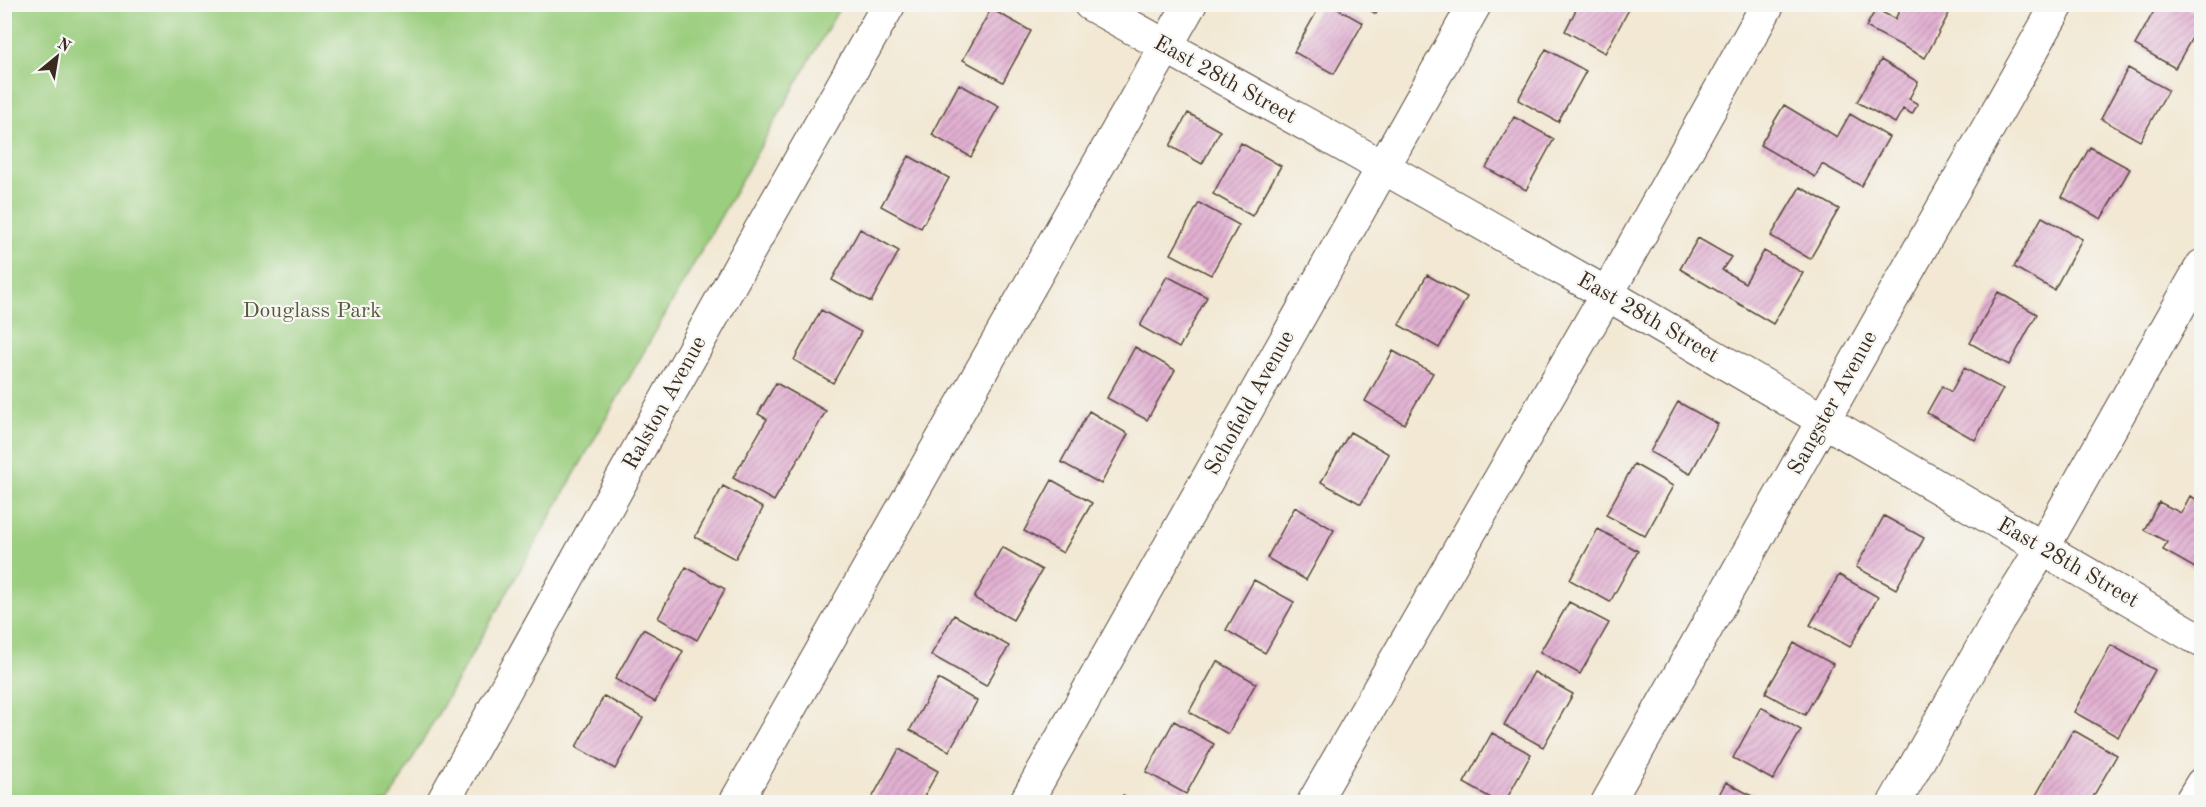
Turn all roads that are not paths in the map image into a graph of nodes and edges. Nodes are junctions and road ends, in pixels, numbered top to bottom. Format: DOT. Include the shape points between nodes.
graph roads {
  1 [pos="889,4"];
  2 [pos="1090,4"];
  3 [pos="1190,4"];
  4 [pos="1475,4"];
  5 [pos="1768,4"];
  6 [pos="2058,4"];
  7 [pos="1165,48"];
  8 [pos="1383,166"];
  9 [pos="2202,266"];
  10 [pos="1607,294"];
  11 [pos="1824,420"];
  12 [pos="2042,549"];
  13 [pos="2202,641"];
  14 [pos="2202,784"];
  15 [pos="444,802"];
  16 [pos="736,802"];
  17 [pos="1026,802"];
  18 [pos="1314,802"];
  19 [pos="1608,802"];
  20 [pos="1895,802"];
  21 [pos="2191,802"];
  1 -- 15 [label="street, Ralston Avenue"];
  2 -- 7 [label="street, East 28th Street"];
  3 -- 7 [label="street"];
  4 -- 8 [label="street, Schofield Avenue"];
  5 -- 10 [label="street"];
  6 -- 11 [label="street, Sangster Avenue"];
  7 -- 8 [label="street, East 28th Street"];
  7 -- 16 [label="street"];
  8 -- 10 [label="street, East 28th Street"];
  8 -- 17 [label="street, Schofield Avenue"];
  9 -- 12 [label="street"];
  10 -- 11 [label="street, East 28th Street"];
  10 -- 18 [label="street"];
  11 -- 12 [label="street, East 28th Street"];
  11 -- 19 [label="street, Sangster Avenue"];
  12 -- 13 [label="street, East 28th Street"];
  12 -- 20 [label="street"];
  14 -- 21 [label="street"];
}
